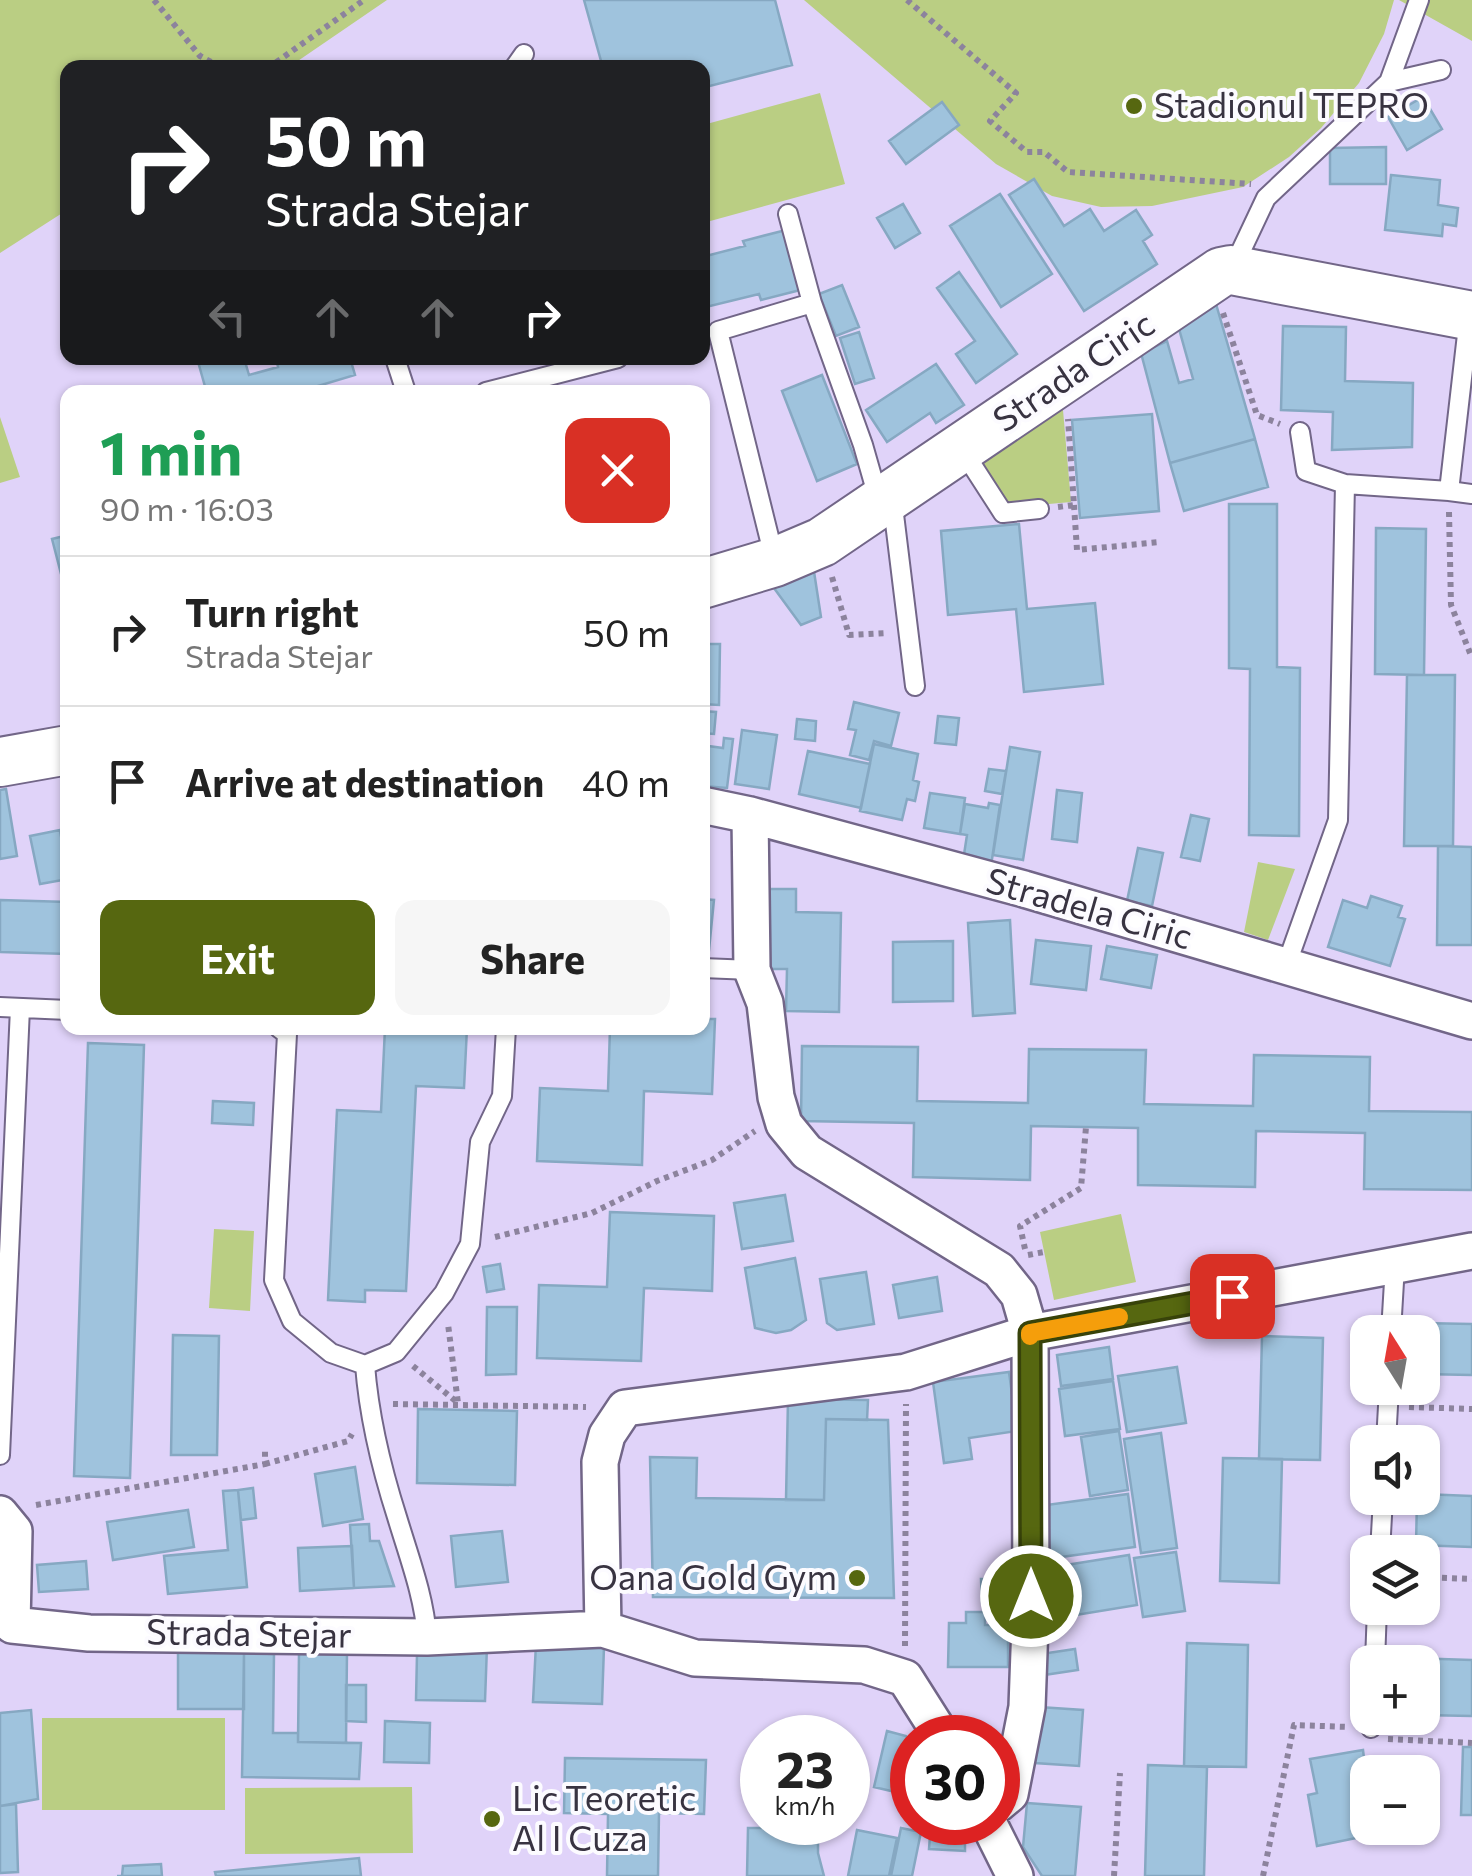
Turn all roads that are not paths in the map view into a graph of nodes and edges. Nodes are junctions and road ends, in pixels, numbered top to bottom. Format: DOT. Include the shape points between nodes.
graph roads {
  1 [pos="1419,0"];
  2 [pos="1441,70"];
  3 [pos="1389,82"];
  4 [pos="788,214"];
  5 [pos="1221,274"];
  6 [pos="812,303"];
  7 [pos="1471,315"];
  8 [pos="710,333"];
  9 [pos="591,365"];
  10 [pos="513,385"];
  11 [pos="1300,432"];
  12 [pos="961,448"];
  13 [pos="1345,484"];
  14 [pos="1448,490"];
  15 [pos="1472,494"];
  16 [pos="886,501"];
  17 [pos="1039,509"];
  18 [pos="775,562"];
  19 [pos="710,582"];
  20 [pos="915,686"];
  21 [pos="60,751"];
  22 [pos="0,762"];
  23 [pos="710,807"];
  24 [pos="750,815"];
  25 [pos="1286,966"];
  26 [pos="710,968"];
  27 [pos="752,970"];
  28 [pos="0,1006"];
  29 [pos="20,1008"];
  30 [pos="60,1010"];
  31 [pos="1472,1022"];
  32 [pos="287,1035"];
  33 [pos="506,1035"];
  34 [pos="1472,1252"];
  35 [pos="1394,1265"];
  36 [pos="1392,1315"];
  37 [pos="1030,1333"];
  38 [pos="365,1365"];
  39 [pos="0,1456"];
  40 [pos="10,1511"];
  41 [pos="603,1629"];
  42 [pos="427,1637"];
  43 [pos="928,1715"];
  44 [pos="1020,1743"];
  45 [pos="1000,1845"];
  46 [pos="1015,1876"];
  1 -- 3 [label="lane"];
  2 -- 3 [label="lane"];
  3 -- 5 [label="lane" via="1266,198"];
  4 -- 6 [label="lane"];
  5 -- 7 [label="street"];
  5 -- 12 [label="street, Strada Ciric"];
  6 -- 8 [label="lane"];
  6 -- 16 [label="lane"];
  7 -- 14 [label="lane"];
  8 -- 18 [label="lane"];
  9 -- 10 [label="lane"];
  11 -- 13 [label="lane" via="1306,471"];
  12 -- 16 [label="street, Strada Ciric"];
  12 -- 17 [label="lane" via="1003,513"];
  13 -- 14 [label="lane"];
  13 -- 25 [label="lane" via="1338,820"];
  14 -- 15 [label="lane"];
  16 -- 18 [label="street, Strada Ciric" via="822,542"];
  16 -- 20 [label="lane"];
  18 -- 19 [label="street, Strada Ciric"];
  21 -- 22 [label="street"];
  23 -- 24 [label="street, Stradela Ciric"];
  24 -- 25 [label="street, Stradela Ciric"];
  24 -- 27 [label="street"];
  25 -- 31 [label="street, Stradela Ciric"];
  26 -- 27 [label="lane"];
  27 -- 37 [label="street" via="765,1003 784,1124 807,1152 999,1270 1019,1296"];
  28 -- 29 [label="lane"];
  29 -- 30 [label="lane"];
  29 -- 39 [label="lane"];
  32 -- 38 [label="lane" via="274,1280 292,1321 332,1353"];
  33 -- 38 [label="lane" via="502,1096 480,1142 470,1244 444,1294 396,1352"];
  34 -- 35 [label="street"];
  35 -- 36 [label="lane"];
  35 -- 37 [label="street"];
  37 -- 41 [label="street" via="906,1372 625,1408 600,1462"];
  37 -- 44 [label="street" via="1032,1578"];
  38 -- 42 [label="lane" via="368,1406"];
  40 -- 42 [label="street, Strada Stejar" via="12,1625 89,1633"];
  41 -- 42 [label="street, Strada Stejar"];
  41 -- 43 [label="street, Strada Stejar" via="696,1658 864,1664 905,1678"];
  45 -- 46 [label="street"];
}
